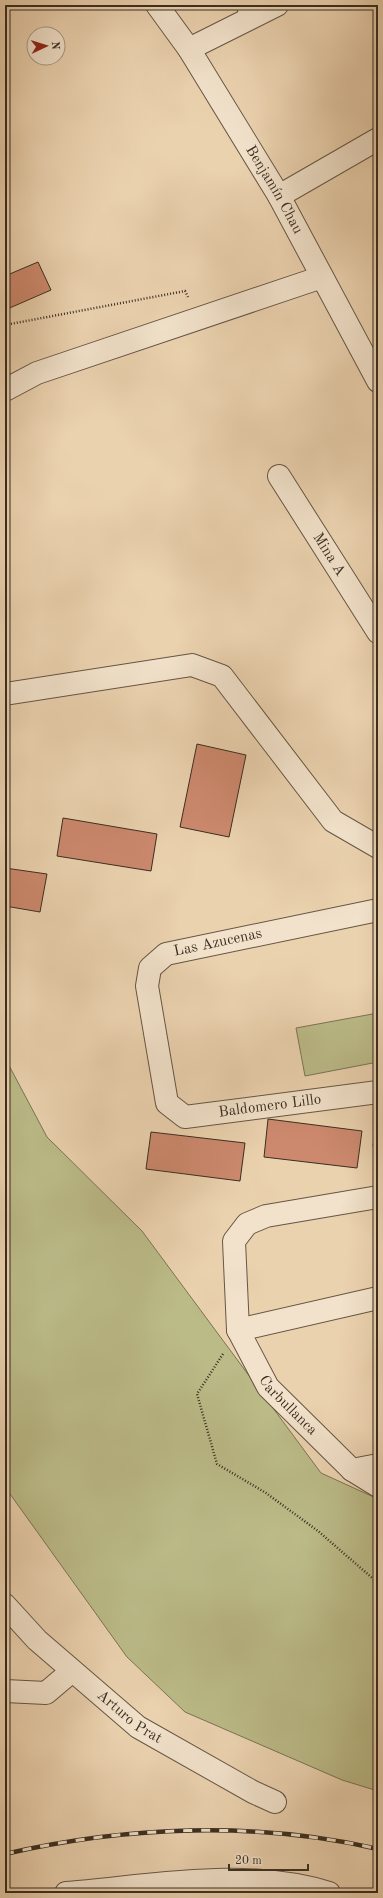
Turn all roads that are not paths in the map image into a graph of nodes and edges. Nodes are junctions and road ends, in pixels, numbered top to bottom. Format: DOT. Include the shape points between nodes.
graph roads {
  1 [pos="157,5"];
  2 [pos="278,5"];
  3 [pos="244,13"];
  4 [pos="189,49"];
  5 [pos="378,139"];
  6 [pos="279,196"];
  7 [pos="322,277"];
  8 [pos="378,382"];
  9 [pos="5,390"];
  10 [pos="279,476"];
  11 [pos="378,632"];
  12 [pos="5,694"];
  13 [pos="378,848"];
  14 [pos="378,910"];
  15 [pos="378,1092"];
  16 [pos="167,1103"];
  17 [pos="378,1197"];
  18 [pos="378,1298"];
  19 [pos="238,1330"];
  20 [pos="378,1465"];
  21 [pos="352,1470"];
  22 [pos="378,1486"];
  23 [pos="5,1605"];
  24 [pos="72,1671"];
  25 [pos="5,1691"];
  26 [pos="275,1802"];
  27 [pos="203,1887"];
  28 [pos="66,1893"];
  29 [pos="330,1893"];
  1 -- 4 [label="street, Benjamín Chau"];
  2 -- 3 [label="street"];
  3 -- 4 [label="street"];
  4 -- 6 [label="street, Benjamín Chau"];
  5 -- 6 [label="street"];
  6 -- 7 [label="street, Benjamín Chau"];
  7 -- 8 [label="street, Benjamín Chau"];
  7 -- 9 [label="street" via="37,373"];
  10 -- 11 [label="street, Mina A"];
  12 -- 13 [label="street" via="192,665 222,676 333,821"];
  14 -- 16 [label="street, Las Azucenas" via="166,954 150,968 147,986"];
  15 -- 16 [label="street, Baldomero Lillo" via="185,1117"];
  17 -- 19 [label="street" via="266,1216 247,1224 234,1241"];
  18 -- 19 [label="street"];
  19 -- 21 [label="street, Carbullanca" via="268,1387"];
  20 -- 21 [label="street"];
  21 -- 22 [label="street, Carbullanca"];
  23 -- 24 [label="street, Arturo Prat" via="37,1640"];
  24 -- 25 [label="street" via="46,1693"];
  24 -- 26 [label="street, Arturo Prat" via="138,1727"];
  27 -- 28 [label="street"];
  27 -- 29 [label="street" via="237,1880 299,1884"];
}
